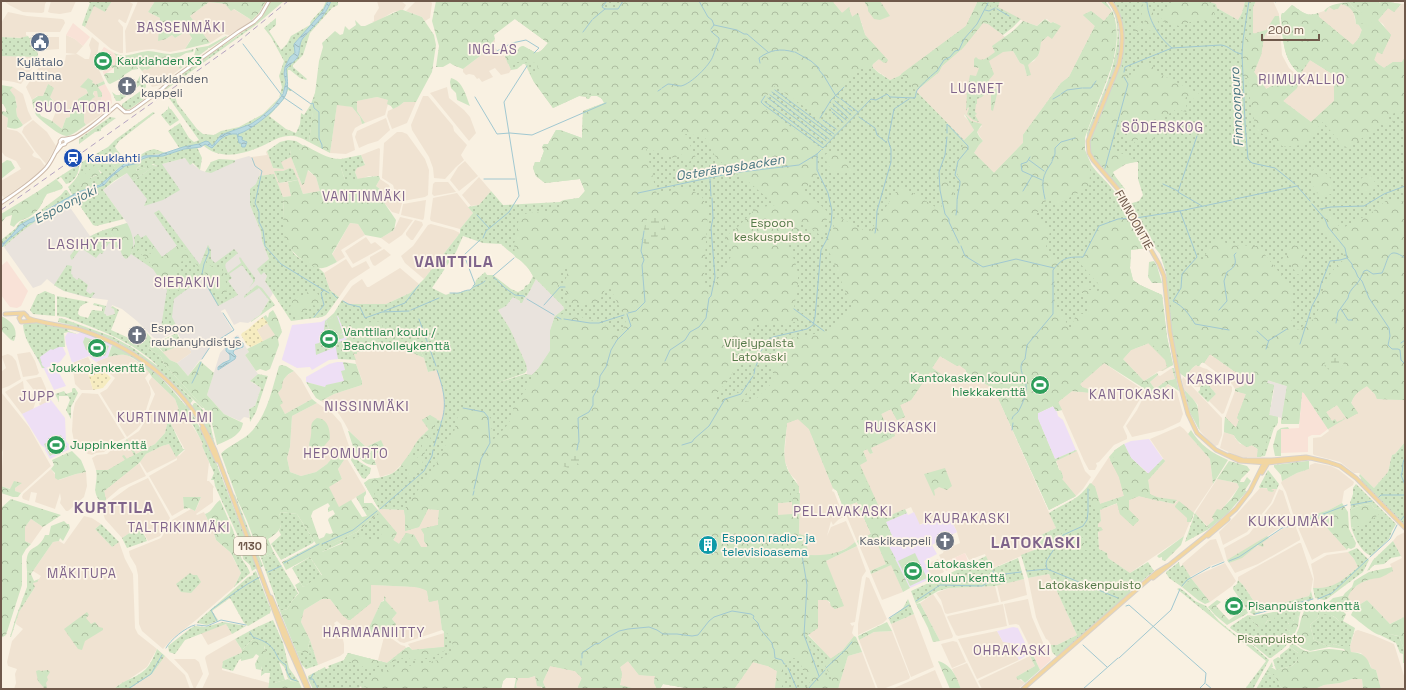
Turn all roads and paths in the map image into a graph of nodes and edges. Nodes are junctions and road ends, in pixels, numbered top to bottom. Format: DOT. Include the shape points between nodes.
graph roads {
  1 [pos="269,1"];
  2 [pos="1110,1"];
  3 [pos="65,140"];
  4 [pos="61,144"];
  5 [pos="1,203"];
  6 [pos="3,313"];
  7 [pos="22,314"];
  8 [pos="19,318"];
  9 [pos="28,318"];
  10 [pos="43,321"];
  11 [pos="26,322"];
  12 [pos="1194,427"];
  13 [pos="1310,458"];
  14 [pos="1266,463"];
  15 [pos="1405,528"];
  16 [pos="308,689"];
  17 [pos="1023,689"];
  1 -- 3 [label="main road" via="254,22 172,79 136,108 125,112 117,105 76,137"];
  2 -- 12 [label="main road, FINNOONTIE" via="1120,21 1121,56 1088,141 1088,147 1093,160 1123,195 1164,276 1172,346 1185,403"];
  3 -- 4 [label="main road" via="61,140"];
  3 -- 4 [label="main road" via="65,144"];
  4 -- 5 [label="main road" via="46,167 20,191"];
  6 -- 7 [label="main road"];
  6 -- 8 [label="main road"];
  7 -- 8 [label="main road"];
  7 -- 9 [label="main road, 1130" via="26,314"];
  8 -- 11 [label="main road"];
  9 -- 10 [label="main road, 1130"];
  9 -- 11 [label="main road"];
  10 -- 11 [label="main road, 1130"];
  10 -- 16 [label="main road, 1130" via="79,329 132,352 153,367 189,406 210,438 284,637"];
  12 -- 13 [label="main road, FINNOONTIE" via="1211,444 1239,459"];
  12 -- 14 [label="main road, FINNOONTIE" via="1202,438 1223,454 1239,461"];
  13 -- 14 [label="main road, FINNOONTIE"];
  13 -- 15 [label="main road, FINNOONTIE" via="1340,466 1353,475"];
  14 -- 17 [label="main road" via="1252,492 1237,510 1213,532 1157,572"];
}
